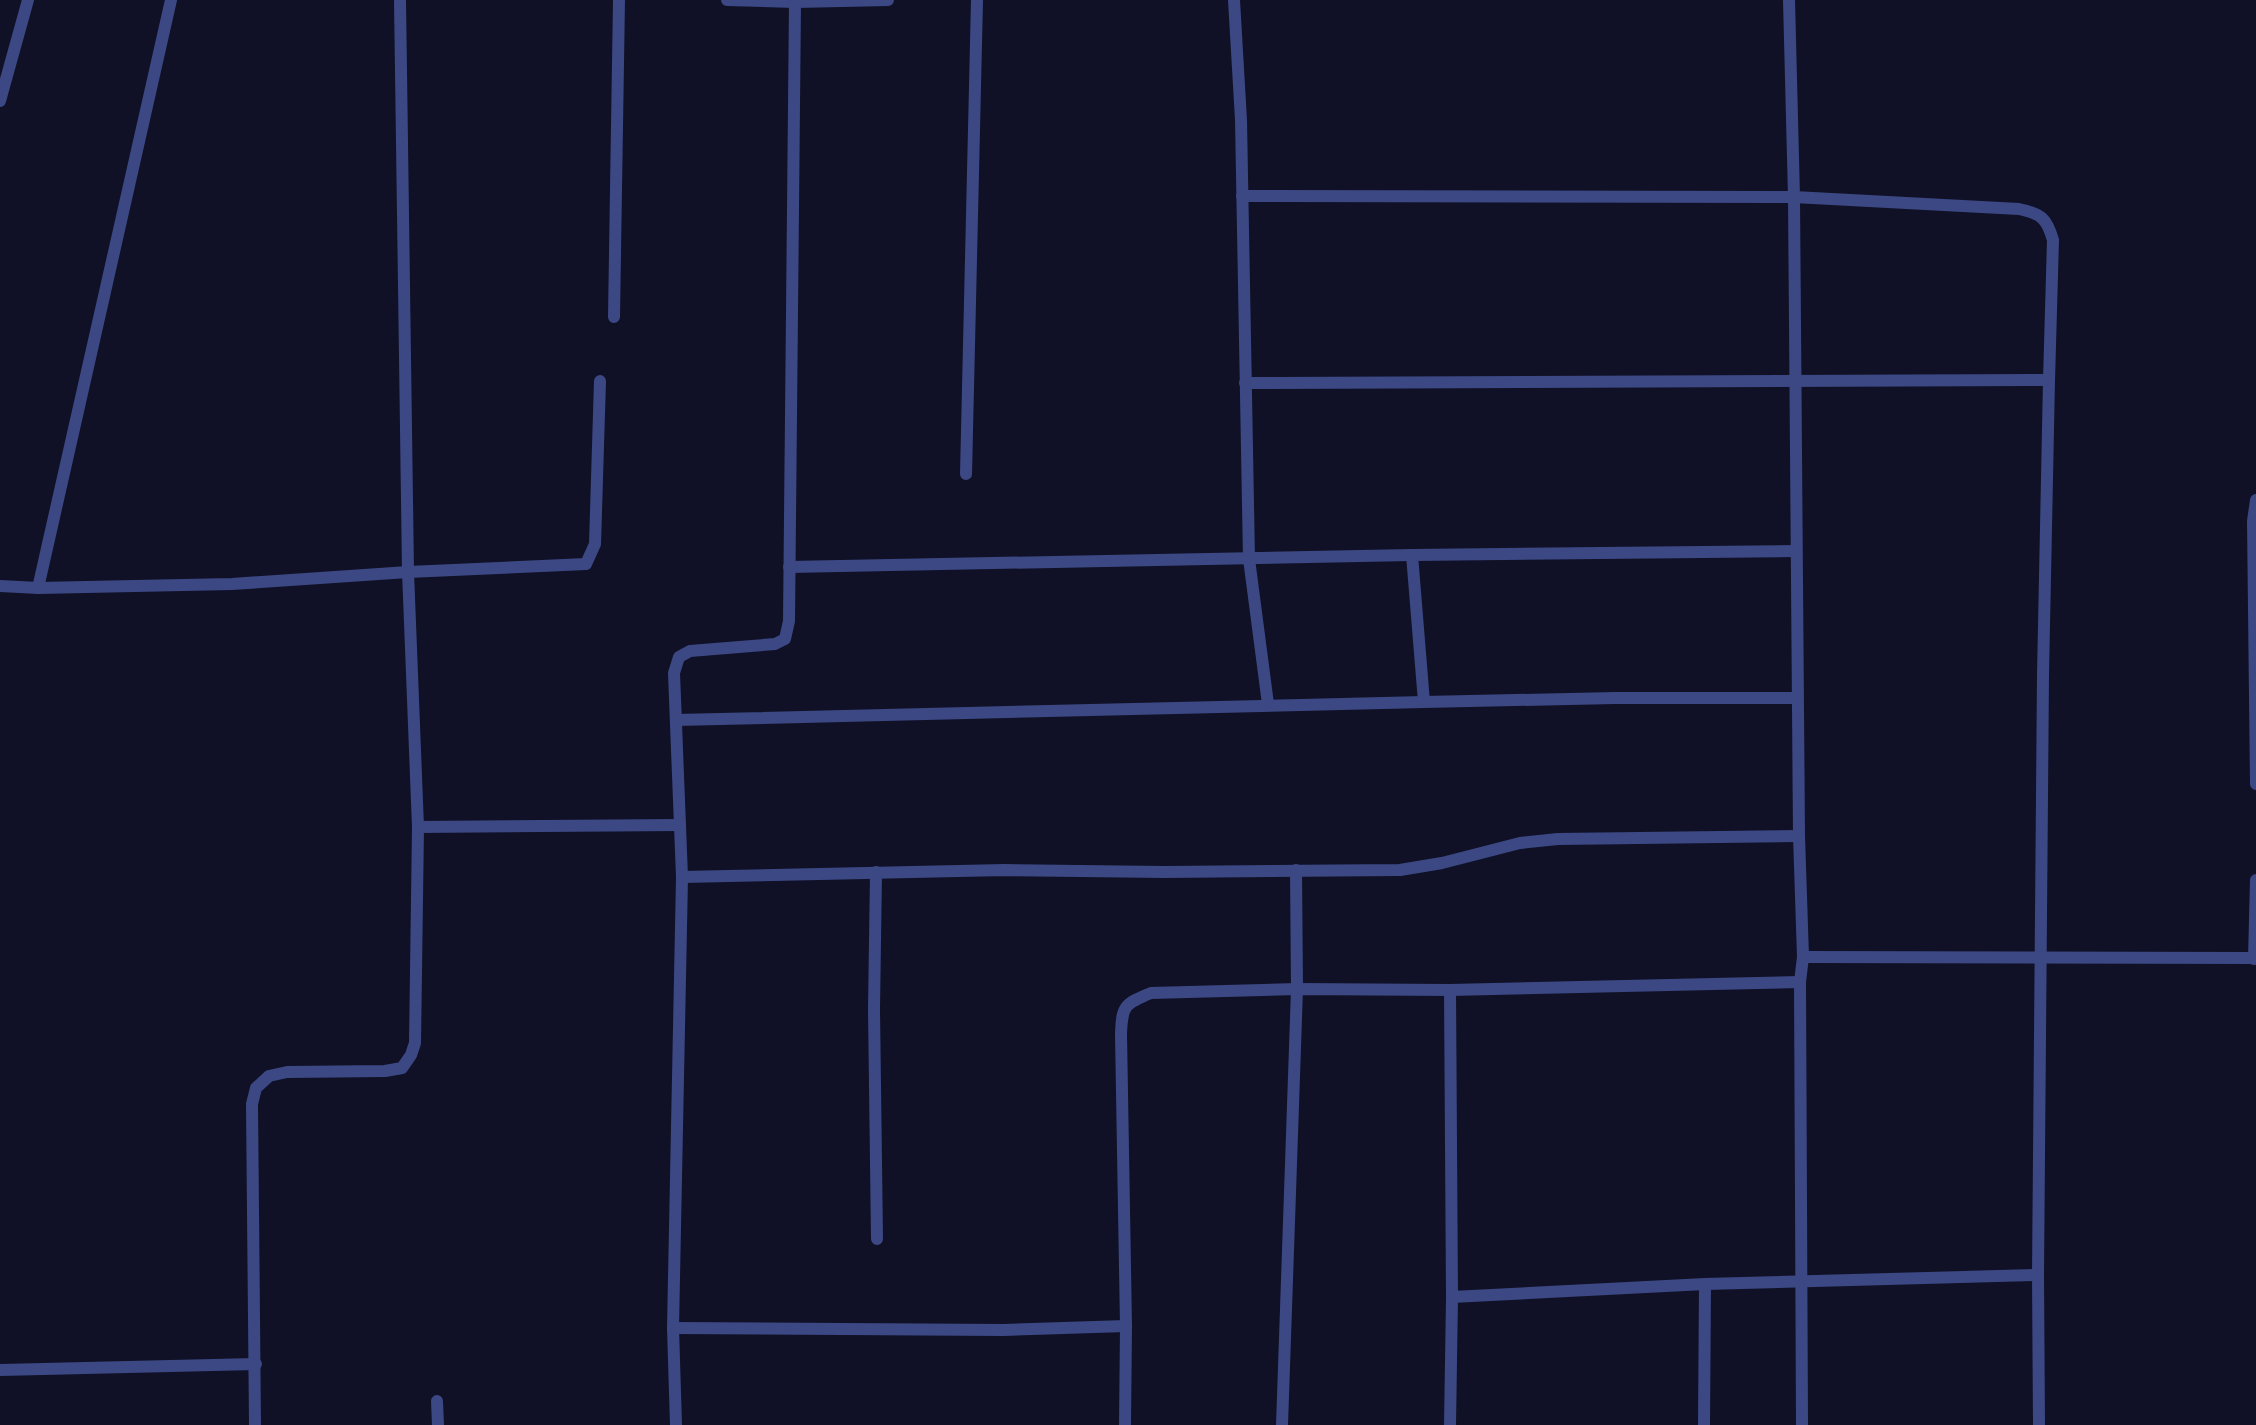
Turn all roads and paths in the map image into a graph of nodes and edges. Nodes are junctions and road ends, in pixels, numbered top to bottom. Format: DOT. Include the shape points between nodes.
graph roads {
  1 [pos="28,0"];
  2 [pos="171,0"];
  3 [pos="400,0"];
  4 [pos="619,0"];
  5 [pos="727,0"];
  6 [pos="888,0"];
  7 [pos="977,0"];
  8 [pos="1234,0"];
  9 [pos="1789,0"];
  10 [pos="857,1"];
  11 [pos="795,2"];
  12 [pos="0,101"];
  13 [pos="1242,196"];
  14 [pos="1794,197"];
  15 [pos="614,318"];
  16 [pos="2049,380"];
  17 [pos="600,381"];
  18 [pos="1794,382"];
  19 [pos="1245,383"];
  20 [pos="966,474"];
  21 [pos="2256,500"];
  22 [pos="1795,551"];
  23 [pos="1412,555"];
  24 [pos="1249,559"];
  25 [pos="789,567"];
  26 [pos="408,572"];
  27 [pos="0,586"];
  28 [pos="38,588"];
  29 [pos="1797,698"];
  30 [pos="1424,702"];
  31 [pos="1268,704"];
  32 [pos="676,720"];
  33 [pos="2256,783"];
  34 [pos="680,825"];
  35 [pos="418,827"];
  36 [pos="1799,836"];
  37 [pos="1296,870"];
  38 [pos="876,872"];
  39 [pos="682,877"];
  40 [pos="2256,880"];
  41 [pos="1803,957"];
  42 [pos="2042,957"];
  43 [pos="2255,958"];
  44 [pos="1800,982"];
  45 [pos="1297,989"];
  46 [pos="1450,990"];
  47 [pos="877,1239"];
  48 [pos="2038,1275"];
  49 [pos="1802,1281"];
  50 [pos="1705,1284"];
  51 [pos="1452,1297"];
  52 [pos="1126,1326"];
  53 [pos="673,1328"];
  54 [pos="256,1364"];
  55 [pos="0,1370"];
  56 [pos="437,1401"];
  57 [pos="255,1425"];
  58 [pos="438,1425"];
  59 [pos="676,1425"];
  60 [pos="1125,1425"];
  61 [pos="1282,1425"];
  62 [pos="1450,1425"];
  63 [pos="1704,1425"];
  64 [pos="1802,1425"];
  65 [pos="2039,1425"];
  1 -- 12 [label="street"];
  2 -- 28 [label="street"];
  3 -- 26 [label="street"];
  4 -- 15 [label="street"];
  5 -- 11 [label="street"];
  6 -- 10 [label="street"];
  7 -- 20 [label="street"];
  8 -- 13 [label="street"];
  9 -- 14 [label="street"];
  10 -- 11 [label="street"];
  11 -- 25 [label="street"];
  13 -- 14 [label="street"];
  13 -- 19 [label="street"];
  14 -- 16 [label="street" via="2034,212 2049,223 2053,240"];
  14 -- 18 [label="street"];
  16 -- 18 [label="street"];
  16 -- 42 [label="street"];
  17 -- 26 [label="street" via="595,544 586,564"];
  18 -- 19 [label="street"];
  18 -- 22 [label="street"];
  19 -- 24 [label="street"];
  21 -- 33 [label="street"];
  22 -- 23 [label="street"];
  22 -- 29 [label="street"];
  23 -- 24 [label="street"];
  23 -- 30 [label="street"];
  24 -- 25 [label="street"];
  24 -- 31 [label="street"];
  25 -- 32 [label="street" via="785,639 775,644 690,651 679,657 674,673"];
  26 -- 28 [label="street" via="232,584"];
  26 -- 35 [label="street"];
  27 -- 28 [label="street"];
  29 -- 30 [label="street"];
  29 -- 36 [label="street"];
  30 -- 31 [label="street"];
  31 -- 32 [label="street"];
  32 -- 34 [label="street"];
  34 -- 35 [label="street"];
  34 -- 39 [label="street"];
  35 -- 54 [label="street" via="415,1043 411,1055 402,1068 287,1072 269,1076 256,1088 252,1104"];
  36 -- 37 [label="street" via="1558,839 1520,843 1400,870"];
  36 -- 41 [label="street"];
  37 -- 38 [label="street"];
  37 -- 45 [label="street"];
  38 -- 39 [label="street"];
  38 -- 47 [label="street"];
  39 -- 53 [label="street"];
  40 -- 43 [label="street"];
  41 -- 42 [label="street"];
  41 -- 44 [label="street"];
  42 -- 43 [label="street"];
  42 -- 48 [label="street"];
  44 -- 46 [label="street"];
  44 -- 49 [label="street"];
  45 -- 46 [label="street"];
  45 -- 52 [label="street" via="1151,993 1132,1000 1122,1012"];
  45 -- 61 [label="street"];
  46 -- 51 [label="street"];
  48 -- 49 [label="street"];
  48 -- 65 [label="street"];
  49 -- 50 [label="street"];
  49 -- 64 [label="street"];
  50 -- 51 [label="street"];
  50 -- 63 [label="street"];
  51 -- 62 [label="street"];
  52 -- 53 [label="street" via="1004,1330"];
  52 -- 60 [label="street"];
  53 -- 59 [label="street"];
  54 -- 55 [label="street"];
  54 -- 57 [label="street"];
  56 -- 58 [label="street"];
}
